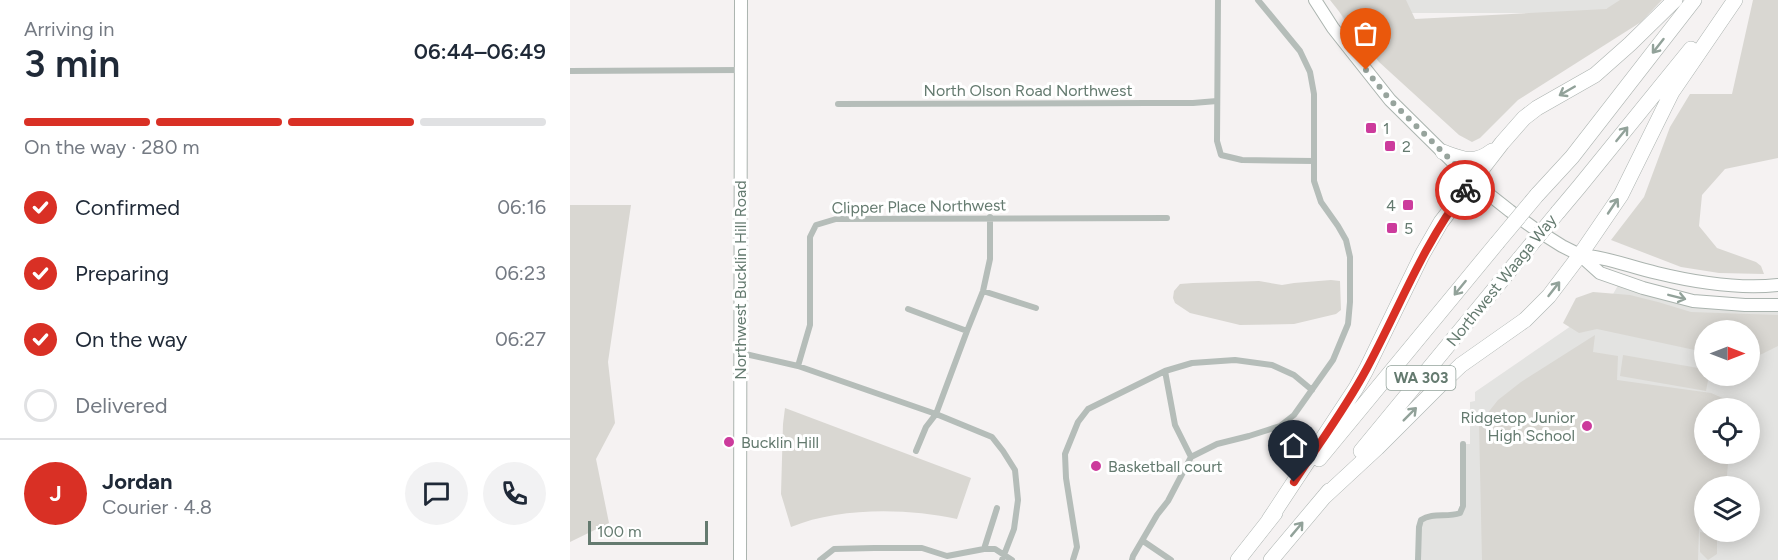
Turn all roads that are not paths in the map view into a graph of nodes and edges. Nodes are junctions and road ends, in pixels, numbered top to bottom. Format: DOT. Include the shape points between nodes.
graph roads {
  1 [pos="741,0"];
  2 [pos="1218,0"];
  3 [pos="1258,0"];
  4 [pos="1315,0"];
  5 [pos="1675,0"];
  6 [pos="1694,0"];
  7 [pos="1730,0"];
  8 [pos="1735,0"];
  9 [pos="741,70"];
  10 [pos="570,71"];
  11 [pos="1217,101"];
  12 [pos="838,104"];
  13 [pos="1502,143"];
  14 [pos="1443,152"];
  15 [pos="1314,161"];
  16 [pos="1472,181"];
  17 [pos="990,218"];
  18 [pos="1167,218"];
  19 [pos="1580,255"];
  20 [pos="1778,285"];
  21 [pos="983,291"];
  22 [pos="1778,305"];
  23 [pos="1036,308"];
  24 [pos="908,309"];
  25 [pos="967,331"];
  26 [pos="740,353"];
  27 [pos="798,366"];
  28 [pos="1165,371"];
  29 [pos="1312,390"];
  30 [pos="936,414"];
  31 [pos="1463,444"];
  32 [pos="916,451"];
  33 [pos="1191,457"];
  34 [pos="1323,498"];
  35 [pos="997,508"];
  36 [pos="1269,520"];
  37 [pos="1143,541"];
  38 [pos="984,549"];
  39 [pos="1003,557"];
  40 [pos="946,558"];
  41 [pos="740,560"];
  42 [pos="820,560"];
  43 [pos="1012,560"];
  44 [pos="1073,560"];
  45 [pos="1132,560"];
  46 [pos="1171,560"];
  47 [pos="1238,560"];
  48 [pos="1271,560"];
  49 [pos="1418,560"];
  1 -- 9 [label="main road, Northwest Bucklin Hill Road"];
  2 -- 11 [label="street"];
  3 -- 15 [label="street" via="1300,51 1310,72 1314,94"];
  4 -- 14 [label="main road" via="1385,94"];
  5 -- 13 [label="highway, one-way" via="1595,75 1537,108"];
  6 -- 36 [label="highway, Northwest Waaga Way / WA 303, one-way, bridge" via="1572,156"];
  34 -- 7 [label="highway, Northwest Waaga Way / WA 303, one-way, bridge"];
  19 -- 8 [label="highway, one-way" via="1621,195 1672,92"];
  9 -- 10 [label="street"];
  9 -- 26 [label="main road, Northwest Bucklin Hill Road"];
  11 -- 12 [label="street, North Olson Road Northwest"];
  11 -- 15 [label="street" via="1216,141 1221,155 1242,160"];
  13 -- 14 [label="highway" via="1474,160"];
  13 -- 16 [label="highway"];
  14 -- 16 [label="main road"];
  15 -- 29 [label="street" via="1314,181 1321,202 1346,240 1350,302 1348,324 1333,360"];
  16 -- 19 [label="main road" via="1510,212"];
  16 -- 36 [label="highway" via="1422,255 1356,387"];
  17 -- 18 [label="street, Clipper Place Northwest"];
  17 -- 21 [label="street" via="990,259"];
  17 -- 27 [label="street, Clipper Place Northwest" via="836,219 816,225 810,237 810,325"];
  19 -- 20 [label="main road" via="1730,285"];
  19 -- 22 [label="main road, one-way" via="1600,273 1693,301"];
  34 -- 19 [label="highway, one-way" via="1461,365 1534,311"];
  21 -- 23 [label="street"];
  21 -- 25 [label="street"];
  24 -- 25 [label="street"];
  25 -- 30 [label="street"];
  26 -- 27 [label="street"];
  26 -- 41 [label="main road, Northwest Bucklin Hill Road"];
  27 -- 30 [label="street"];
  28 -- 29 [label="street" via="1192,363 1235,360 1272,365 1294,375"];
  28 -- 33 [label="street" via="1175,425"];
  28 -- 44 [label="street" via="1088,409 1078,422 1065,454 1077,547"];
  29 -- 33 [label="street" via="1294,415 1280,426 1217,444"];
  30 -- 32 [label="street"];
  30 -- 39 [label="street" via="992,437 1015,470 1018,500 1014,529"];
  31 -- 49 [label="street" via="1463,506 1453,516 1428,515 1421,519"];
  33 -- 37 [label="street"];
  48 -- 34 [label="highway, Northwest Waaga Way / WA 303, one-way"];
  35 -- 38 [label="street"];
  36 -- 47 [label="highway, Northwest Waaga Way / WA 303"];
  37 -- 45 [label="street"];
  37 -- 46 [label="street"];
  38 -- 39 [label="street" via="995,549"];
  38 -- 40 [label="street"];
  39 -- 43 [label="street"];
  40 -- 42 [label="street" via="922,548 864,548 834,549"];
}
